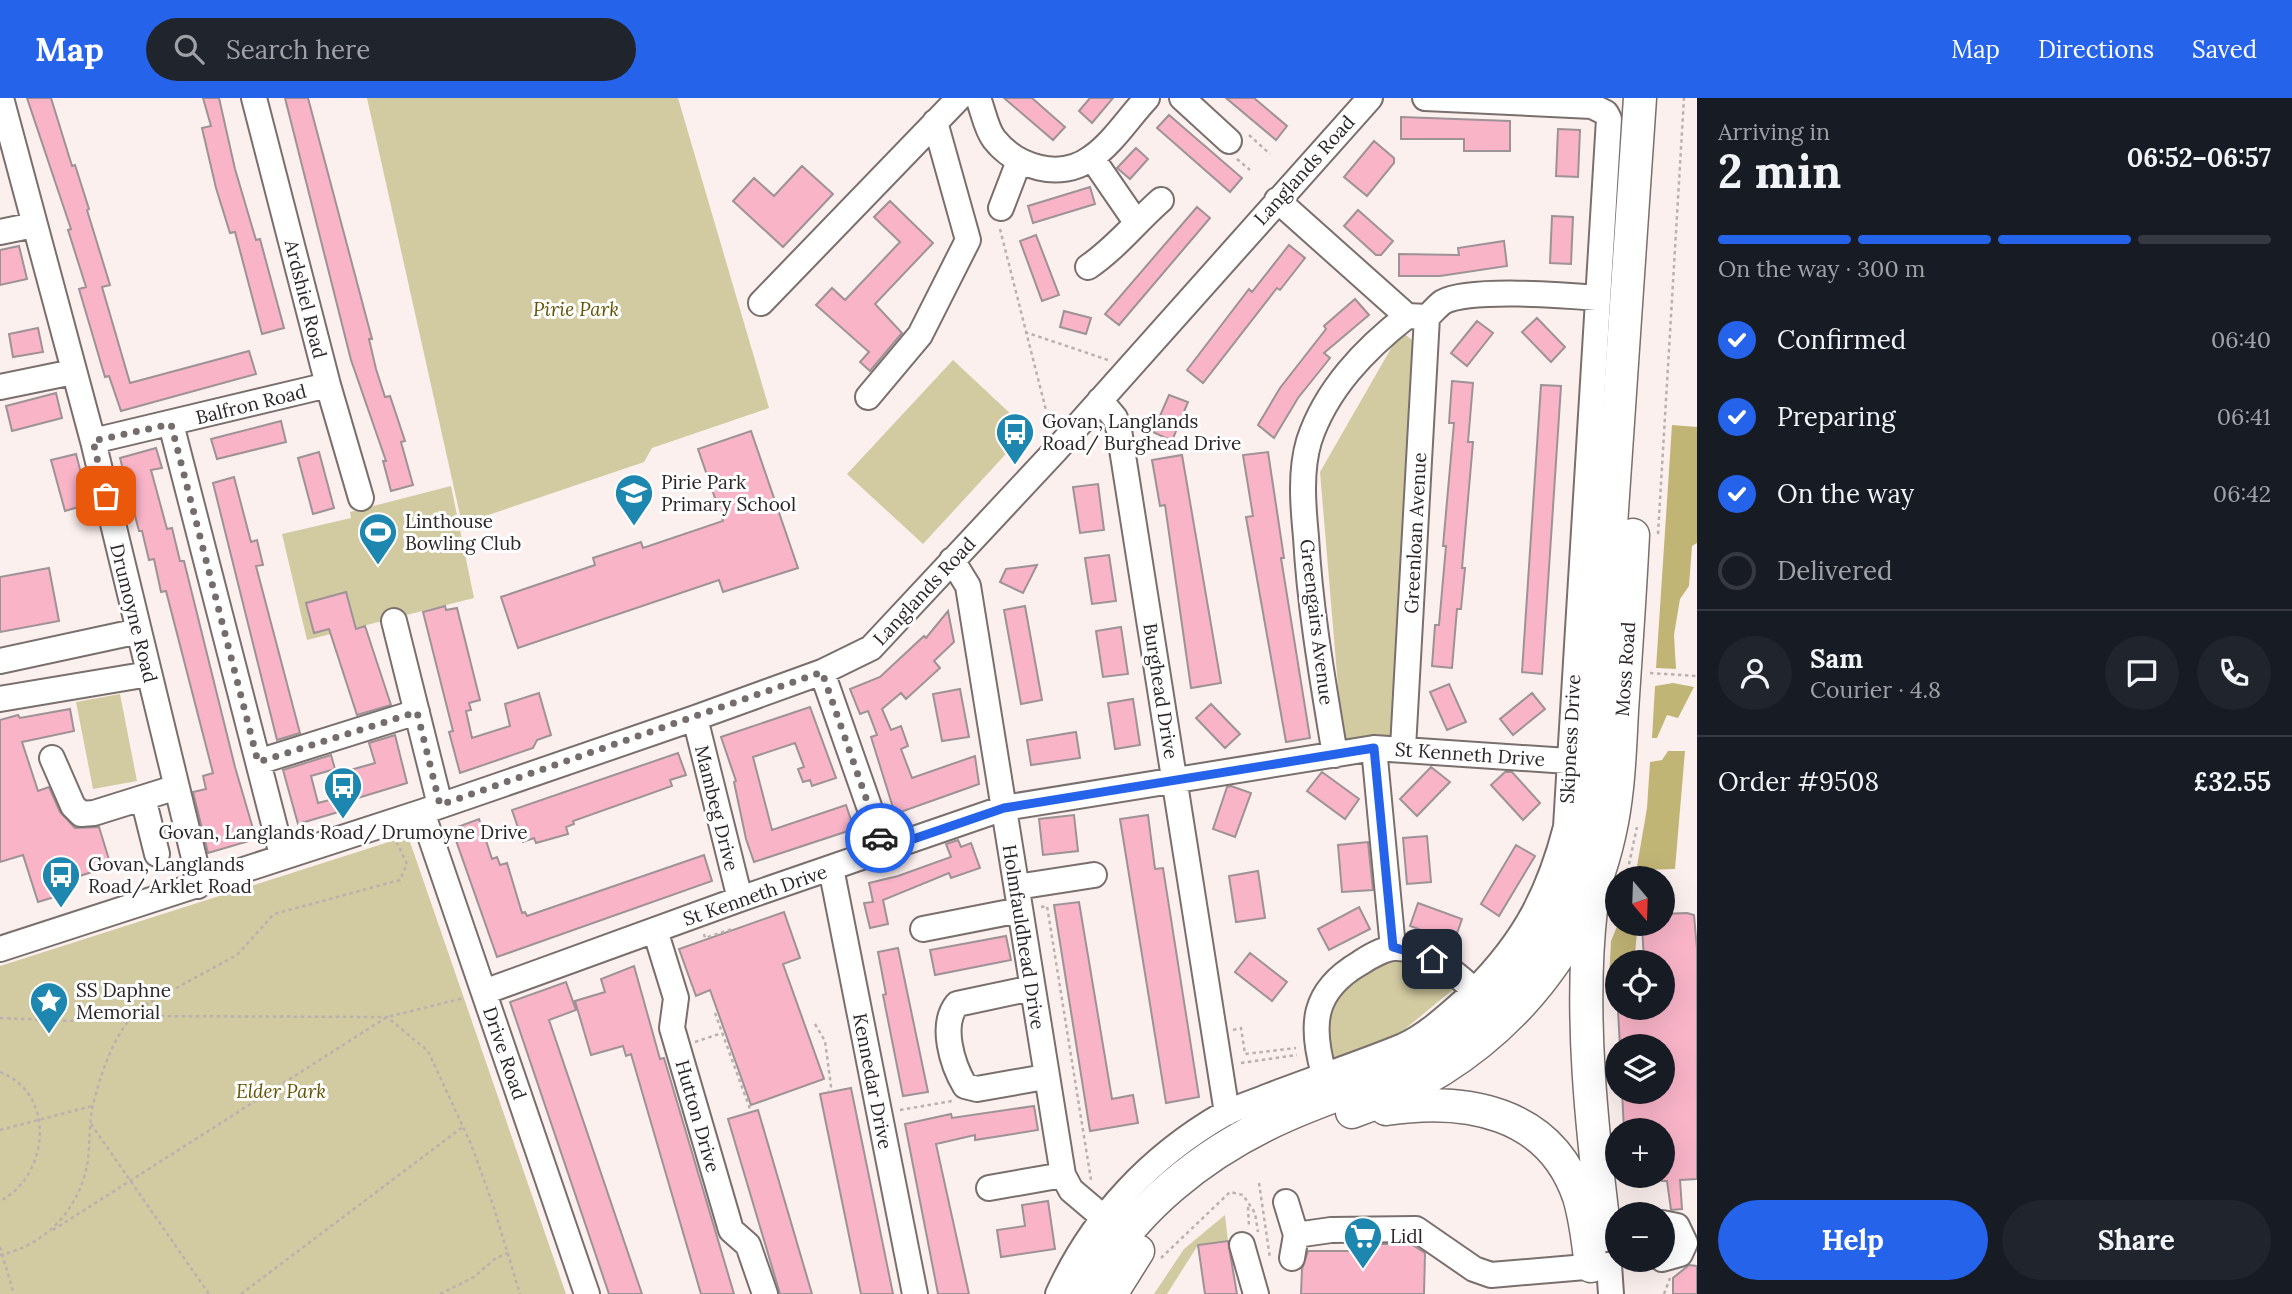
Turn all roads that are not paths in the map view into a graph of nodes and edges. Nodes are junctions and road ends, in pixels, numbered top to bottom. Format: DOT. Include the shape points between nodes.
graph roads {
  1 [pos="1,98"];
  2 [pos="254,98"];
  3 [pos="959,98"];
  4 [pos="978,98"];
  5 [pos="1147,98"];
  6 [pos="1182,98"];
  7 [pos="1370,98"];
  8 [pos="1425,98"];
  9 [pos="1622,98"];
  10 [pos="1662,99"];
  11 [pos="935,122"];
  12 [pos="1223,128"];
  13 [pos="1092,158"];
  14 [pos="1019,161"];
  15 [pos="1161,200"];
  16 [pos="1277,200"];
  17 [pos="1001,208"];
  18 [pos="1136,222"];
  19 [pos="34,225"];
  20 [pos="0,232"];
  21 [pos="1088,267"];
  22 [pos="1597,298"];
  23 [pos="761,303"];
  24 [pos="1417,317"];
  25 [pos="1626,341"];
  26 [pos="74,372"];
  27 [pos="328,385"];
  28 [pos="0,387"];
  29 [pos="868,397"];
  30 [pos="1100,400"];
  31 [pos="171,424"];
  32 [pos="93,441"];
  33 [pos="361,498"];
  34 [pos="952,560"];
  35 [pos="394,621"];
  36 [pos="139,631"];
  37 [pos="0,661"];
  38 [pos="822,672"];
  39 [pos="149,674"];
  40 [pos="0,698"];
  41 [pos="417,712"];
  42 [pos="695,718"];
  43 [pos="1374,748"];
  44 [pos="1403,748"];
  45 [pos="1335,755"];
  46 [pos="52,758"];
  47 [pos="1568,761"];
  48 [pos="258,762"];
  49 [pos="1175,780"];
  50 [pos="174,788"];
  51 [pos="143,798"];
  52 [pos="431,808"];
  53 [pos="1004,808"];
  54 [pos="884,849"];
  55 [pos="158,855"];
  56 [pos="282,855"];
  57 [pos="831,868"];
  58 [pos="1094,875"];
  59 [pos="198,886"];
  60 [pos="1594,887"];
  61 [pos="1018,898"];
  62 [pos="740,899"];
  63 [pos="923,929"];
  64 [pos="655,930"];
  65 [pos="1393,947"];
  66 [pos="0,949"];
  67 [pos="1032,988"];
  68 [pos="1475,990"];
  69 [pos="474,995"];
  70 [pos="1324,1074"];
  71 [pos="1045,1077"];
  72 [pos="1227,1113"];
  73 [pos="1344,1115"];
  74 [pos="1063,1175"];
  75 [pos="989,1188"];
  76 [pos="1286,1202"];
  77 [pos="1097,1211"];
  78 [pos="1675,1226"];
  79 [pos="1691,1233"];
  80 [pos="1251,1241"];
  81 [pos="1675,1255"];
  82 [pos="1601,1280"];
  83 [pos="587,1294"];
  84 [pos="765,1294"];
  85 [pos="915,1294"];
  86 [pos="1058,1294"];
  87 [pos="1087,1294"];
  88 [pos="1111,1294"];
  89 [pos="1255,1294"];
  1 -- 19 [label="street, Drumoyne Road"];
  2 -- 27 [label="street, Ardshiel Road"];
  3 -- 11 [label="street"];
  4 -- 14 [label="street" via="992,137"];
  5 -- 13 [label="street"];
  6 -- 12 [label="street"];
  7 -- 16 [label="street, Langlands Road"];
  8 -- 22 [label="street, Skipness Drive" via="1592,106 1606,113 1609,125"];
  9 -- 25 [label="main road"];
  10 -- 25 [label="main road, Moss Road"];
  10 -- 60 [label="main road, Moss Road" via="1618,779 1612,824"];
  11 -- 23 [label="street"];
  11 -- 29 [label="street" via="968,240 920,335"];
  13 -- 14 [label="street" via="1072,168 1053,169"];
  13 -- 18 [label="street"];
  14 -- 17 [label="street"];
  15 -- 18 [label="street"];
  16 -- 24 [label="street"];
  16 -- 30 [label="street, Langlands Road"];
  18 -- 21 [label="street" via="1118,244"];
  19 -- 20 [label="street"];
  19 -- 26 [label="street, Drumoyne Road"];
  22 -- 24 [label="street, Greengairs Avenue" via="1478,295 1443,302"];
  22 -- 47 [label="street, Skipness Drive"];
  24 -- 44 [label="street, Greenloan Avenue"];
  24 -- 45 [label="street, Greengairs Avenue" via="1356,362 1325,403 1309,442 1304,470 1310,597"];
  25 -- 87 [label="main road, Moss Road" via="1593,790 1580,858 1564,899 1536,948 1495,1002 1438,1047 1379,1079 1289,1114 1216,1150 1146,1209"];
  26 -- 28 [label="street"];
  26 -- 32 [label="street, Drumoyne Road"];
  27 -- 31 [label="street, Balfron Road"];
  27 -- 33 [label="street, Ardshiel Road"];
  30 -- 34 [label="street, Langlands Road"];
  30 -- 49 [label="street, Burghead Drive" via="1119,430"];
  31 -- 32 [label="street, Balfron Road"];
  31 -- 48 [label="street"];
  32 -- 36 [label="street, Drumoyne Road"];
  34 -- 38 [label="street, Langlands Road" via="871,648"];
  34 -- 53 [label="street, Holmfauldhead Drive" via="968,586"];
  35 -- 41 [label="street, Drive Road"];
  36 -- 37 [label="street"];
  36 -- 39 [label="street, Drumoyne Road"];
  38 -- 42 [label="street, Langlands Road"];
  38 -- 54 [label="street"];
  39 -- 40 [label="street"];
  39 -- 50 [label="street, Drumoyne Road"];
  41 -- 48 [label="street"];
  41 -- 52 [label="street, Drive Road"];
  42 -- 52 [label="street, Langlands Road"];
  42 -- 62 [label="street, Mambeg Drive"];
  43 -- 44 [label="street, St Kenneth Drive"];
  43 -- 45 [label="street, St Kenneth Drive"];
  43 -- 65 [label="street"];
  44 -- 47 [label="street, St Kenneth Drive"];
  45 -- 49 [label="street, St Kenneth Drive"];
  46 -- 51 [label="street" via="72,806 81,814"];
  47 -- 68 [label="street, Skipness Drive" via="1566,827 1556,867 1538,910 1509,954"];
  48 -- 56 [label="street"];
  49 -- 53 [label="street, St Kenneth Drive"];
  49 -- 72 [label="street, Burghead Drive"];
  50 -- 51 [label="street"];
  50 -- 59 [label="street, Drumoyne Road"];
  51 -- 55 [label="street"];
  52 -- 56 [label="street, Langlands Road"];
  52 -- 69 [label="street, Drive Road"];
  53 -- 54 [label="street, St Kenneth Drive"];
  53 -- 61 [label="street, Holmfauldhead Drive"];
  54 -- 57 [label="street, St Kenneth Drive"];
  56 -- 59 [label="street, Langlands Road"];
  57 -- 62 [label="street, St Kenneth Drive"];
  57 -- 85 [label="street, Kennedar Drive"];
  58 -- 61 [label="street"];
  59 -- 66 [label="street, Langlands Road"];
  60 -- 73 [label="main road, Moss Road" via="1543,978 1496,1030 1437,1074"];
  60 -- 82 [label="main road" via="1585,975"];
  61 -- 63 [label="street"];
  61 -- 67 [label="street, Holmfauldhead Drive"];
  62 -- 64 [label="street, St Kenneth Drive"];
  64 -- 69 [label="street, St Kenneth Drive"];
  64 -- 84 [label="street, Hutton Drive" via="676,998 671,1020 678,1048 731,1230 748,1245"];
  65 -- 68 [label="street" via="1445,965"];
  65 -- 70 [label="street" via="1339,975 1327,990 1315,1020"];
  67 -- 71 [label="street, Holmfauldhead Drive"];
  67 -- 71 [label="street" via="957,1004 948,1015 956,1071 965,1086 977,1089"];
  68 -- 70 [label="street, Skipness Drive" via="1443,1020 1406,1045"];
  69 -- 83 [label="street, Drive Road"];
  70 -- 72 [label="street, Skipness Drive"];
  71 -- 74 [label="street, Holmfauldhead Drive"];
  72 -- 77 [label="street, Skipness Drive" via="1163,1154"];
  73 -- 82 [label="main road" via="1433,1104 1463,1105 1526,1127 1550,1148 1573,1183"];
  73 -- 88 [label="main road" via="1252,1154 1196,1191 1141,1246"];
  74 -- 75 [label="street"];
  74 -- 77 [label="street, Holmfauldhead Drive" via="1065,1183"];
  76 -- 82 [label="street" via="1294,1246 1331,1230 1416,1229 1474,1269 1491,1275"];
  77 -- 86 [label="street, Skipness Drive"];
  78 -- 79 [label="street"];
  79 -- 81 [label="street"];
  80 -- 89 [label="street"];
}
